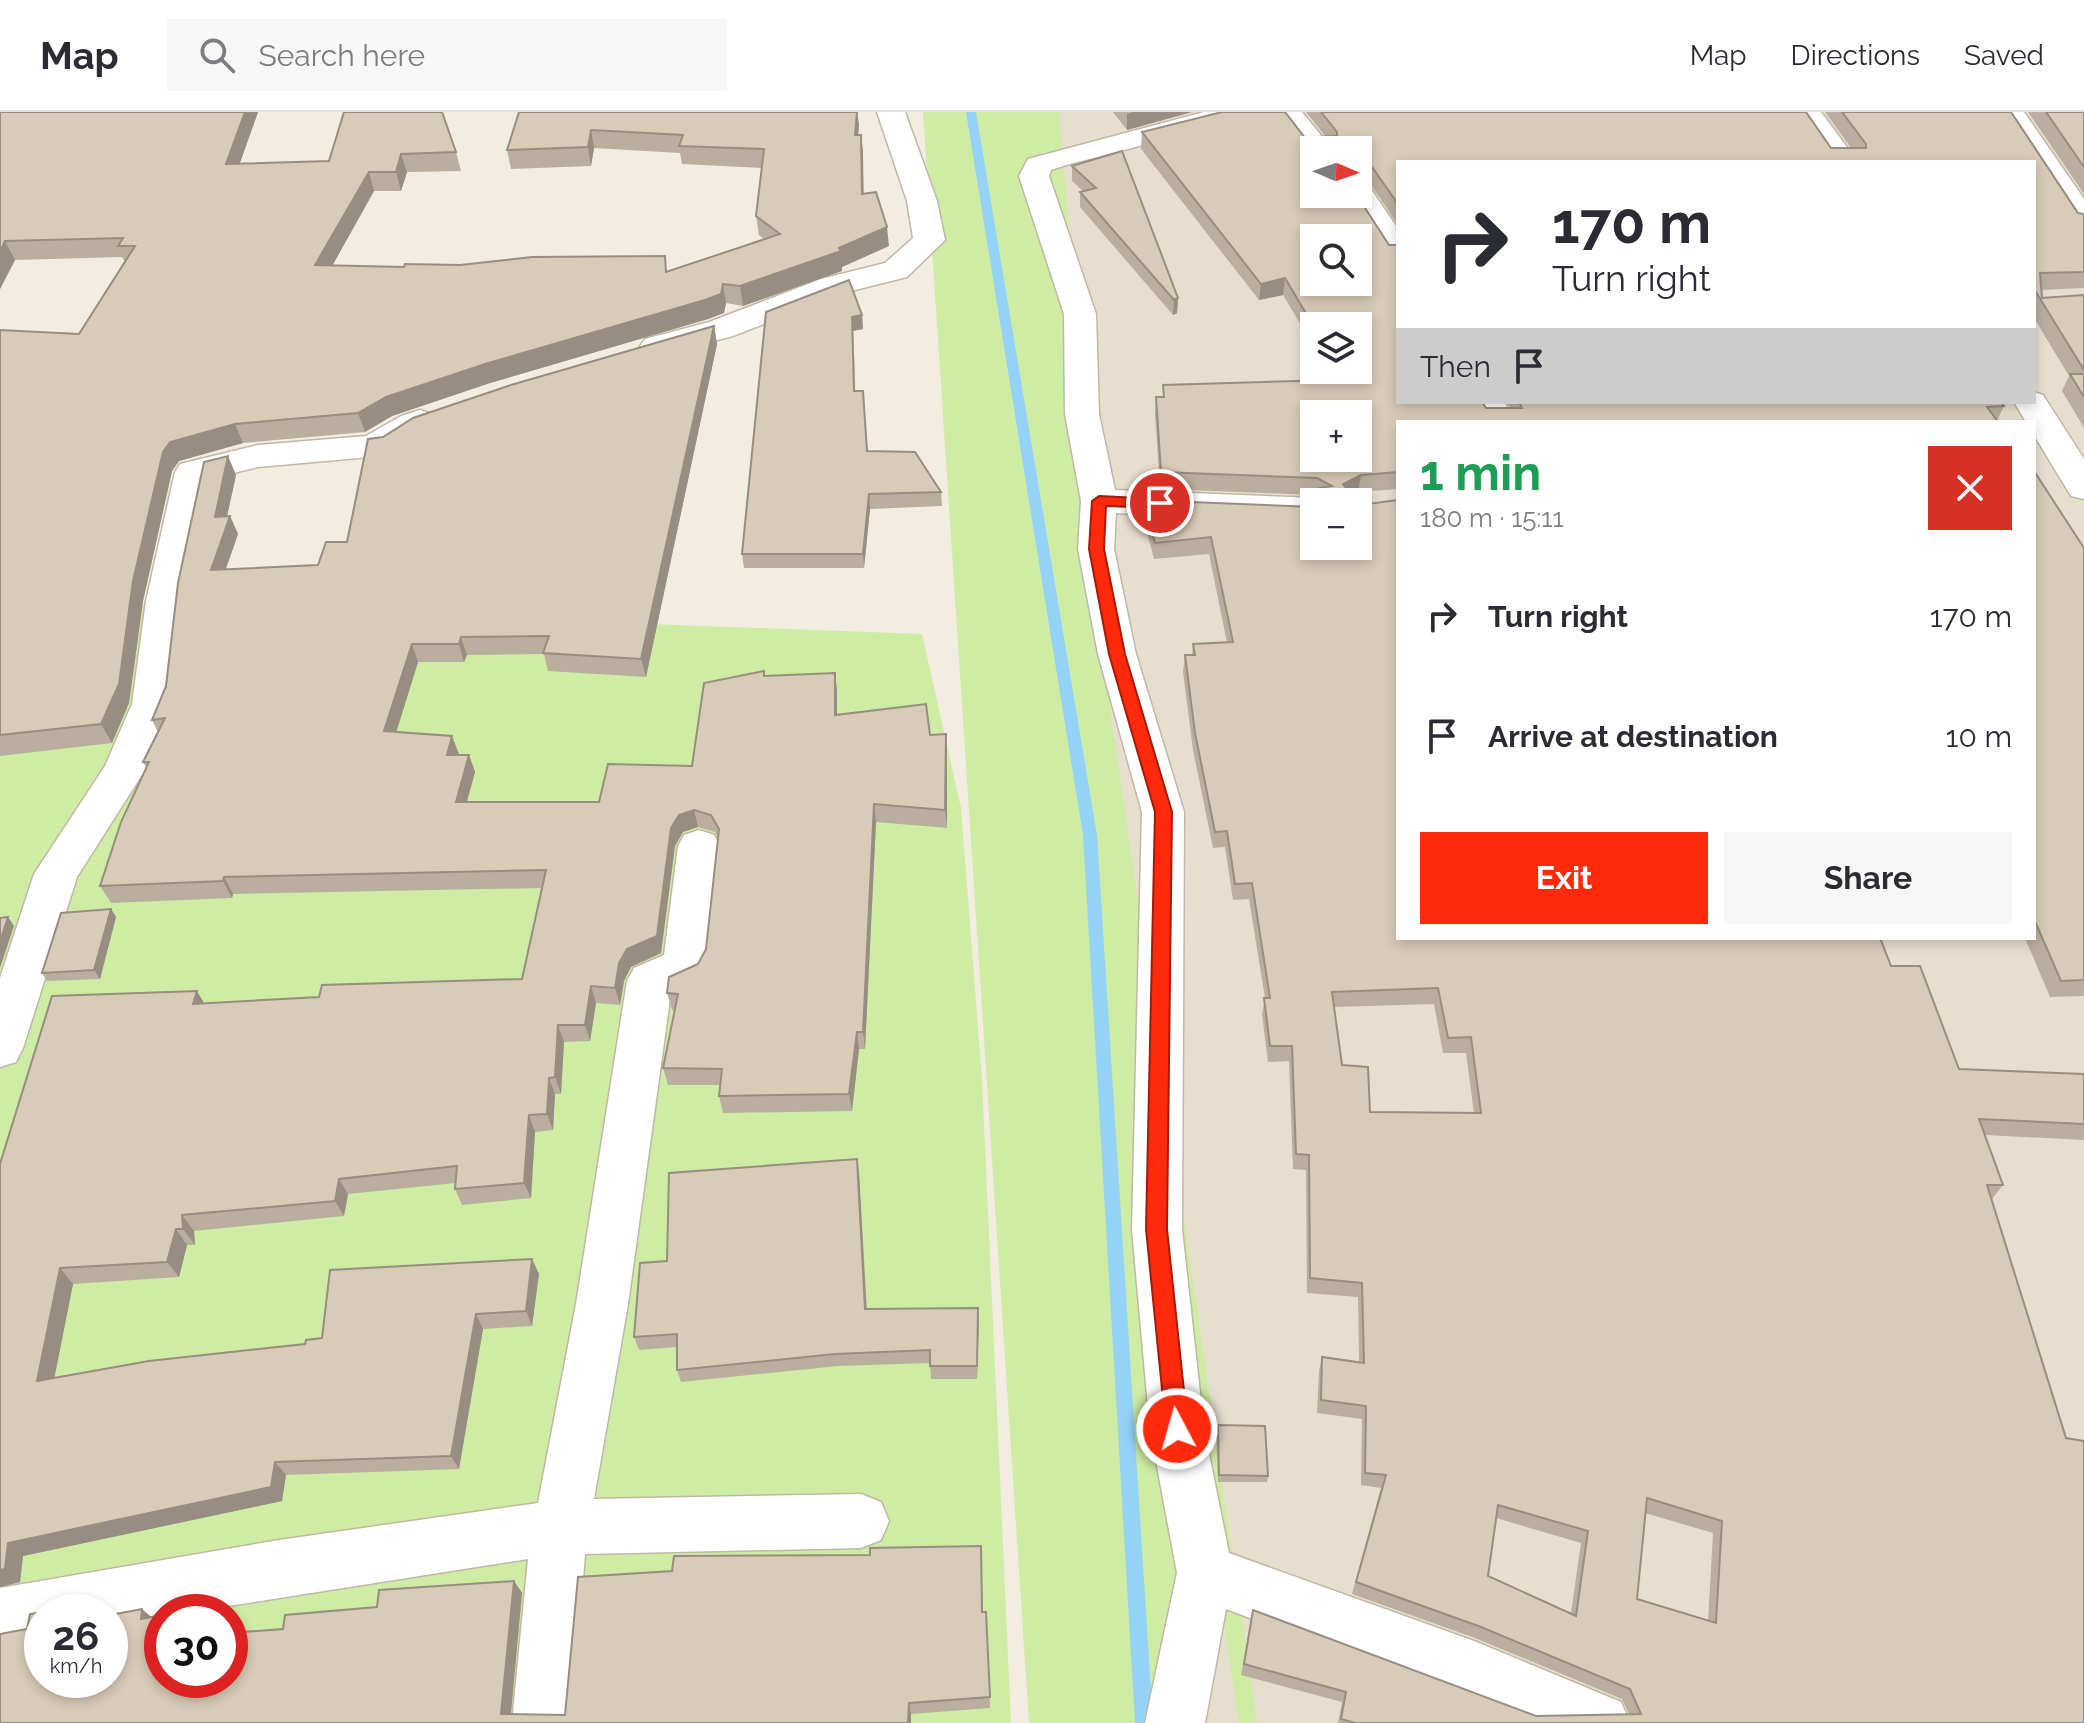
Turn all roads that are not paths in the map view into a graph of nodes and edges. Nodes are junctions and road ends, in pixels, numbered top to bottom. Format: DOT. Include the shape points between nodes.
graph roads {
  1 [pos="891,112"];
  2 [pos="1238,112"];
  3 [pos="1287,112"];
  4 [pos="1806,112"];
  5 [pos="2010,112"];
  6 [pos="1307,136"];
  7 [pos="1842,160"];
  8 [pos="1369,208"];
  9 [pos="2084,221"];
  10 [pos="1396,249"];
  11 [pos="633,355"];
  12 [pos="2032,404"];
  13 [pos="447,412"];
  14 [pos="2084,488"];
  15 [pos="1099,501"];
  16 [pos="1300,509"];
  17 [pos="699,846"];
  18 [pos="0,1048"];
  19 [pos="861,1521"];
  20 [pos="563,1527"];
  21 [pos="1205,1573"];
  22 [pos="0,1617"];
  23 [pos="542,1723"];
  24 [pos="1175,1723"];
  25 [pos="1600,1723"];
  1 -- 11 [label="street" via="922,201 929,240 896,270 832,286 721,329"];
  2 -- 15 [label="street" via="1056,159 1038,165 1034,176 1080,314 1082,414"];
  3 -- 6 [label="street"];
  4 -- 7 [label="street"];
  5 -- 9 [label="street"];
  8 -- 10 [label="street"];
  12 -- 14 [label="street"];
  13 -- 18 [label="street" via="405,426 375,445 250,457 193,472 165,601 152,704 124,770 56,874"];
  15 -- 16 [label="street"];
  15 -- 21 [label="street" via="1096,549 1117,654 1163,812 1157,1229 1177,1429"];
  17 -- 20 [label="street" via="685,965 650,981"];
  19 -- 20 [label="street"];
  20 -- 22 [label="street" via="279,1568"];
  20 -- 23 [label="street" via="542,1679"];
  21 -- 24 [label="street"];
  21 -- 25 [label="street" via="1474,1670"];
}
